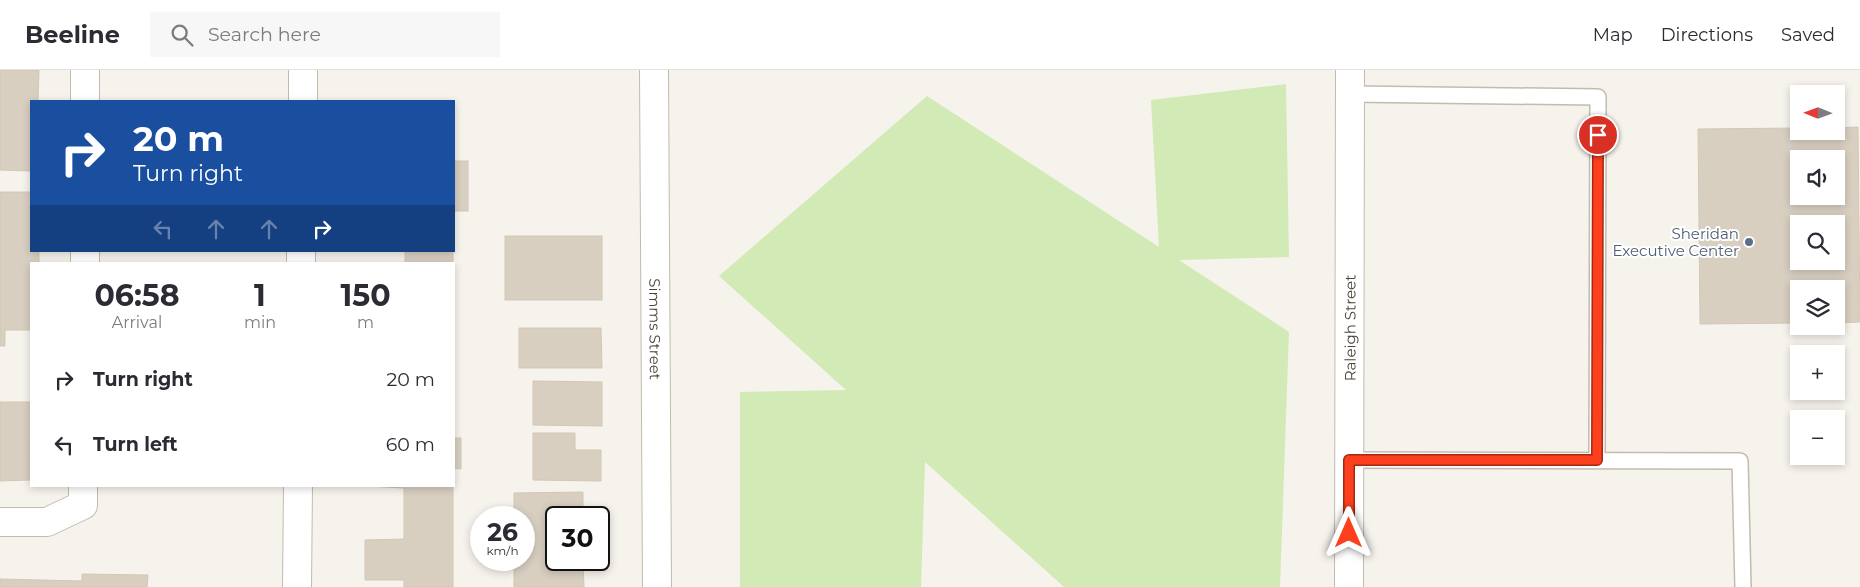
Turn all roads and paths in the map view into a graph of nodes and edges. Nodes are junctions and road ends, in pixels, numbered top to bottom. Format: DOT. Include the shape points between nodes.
graph roads {
  1 [pos="85,70"];
  2 [pos="303,70"];
  3 [pos="654,70"];
  4 [pos="1350,82"];
  5 [pos="85,100"];
  6 [pos="303,100"];
  7 [pos="1349,460"];
  8 [pos="1597,460"];
  9 [pos="298,487"];
  10 [pos="83,495"];
  11 [pos="0,522"];
  12 [pos="297,587"];
  13 [pos="657,587"];
  14 [pos="1349,587"];
  15 [pos="1743,587"];
  1 -- 5 [label="street"];
  2 -- 6 [label="street"];
  3 -- 13 [label="street, Simms Street"];
  4 -- 7 [label="street, Raleigh Street"];
  4 -- 8 [label="lane" via="1598,97"];
  7 -- 8 [label="lane"];
  7 -- 14 [label="street, Raleigh Street"];
  8 -- 15 [label="lane" via="1740,461"];
  9 -- 12 [label="street"];
  10 -- 11 [label="street" via="47,522"];
}
